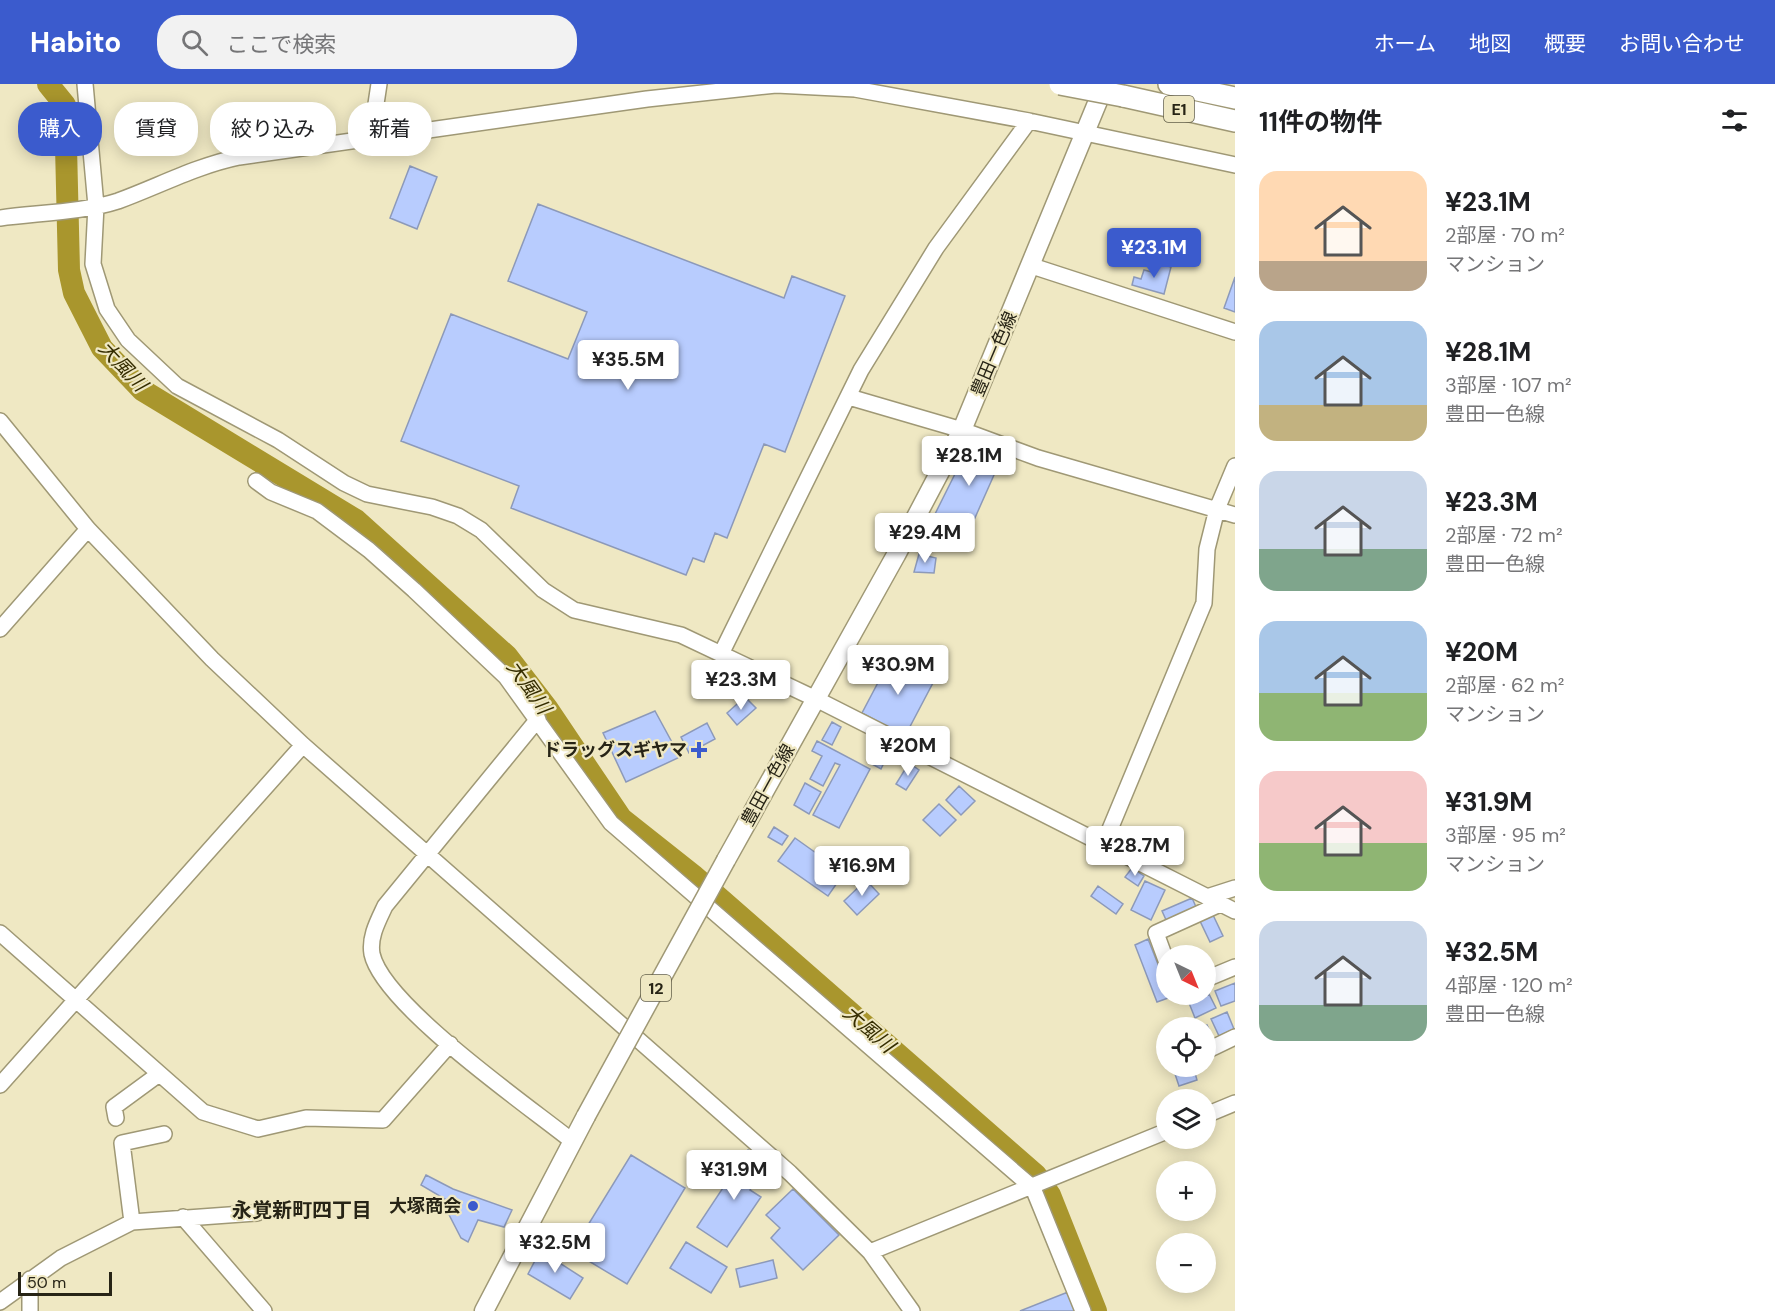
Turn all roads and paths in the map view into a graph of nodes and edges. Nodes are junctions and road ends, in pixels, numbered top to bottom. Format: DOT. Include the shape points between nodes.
graph roads {
  1 [pos="85,84"];
  2 [pos="379,84"];
  3 [pos="1059,84"];
  4 [pos="1105,84"];
  5 [pos="1169,84"];
  6 [pos="856,87"];
  7 [pos="1235,98"];
  8 [pos="376,102"];
  9 [pos="1029,121"];
  10 [pos="1235,121"];
  11 [pos="432,128"];
  12 [pos="1084,135"];
  13 [pos="348,140"];
  14 [pos="1235,165"];
  15 [pos="96,206"];
  16 [pos="0,218"];
  17 [pos="1032,266"];
  18 [pos="1235,332"];
  19 [pos="849,397"];
  20 [pos="0,421"];
  21 [pos="962,430"];
  22 [pos="1235,466"];
  23 [pos="256,482"];
  24 [pos="1217,509"];
  25 [pos="1235,514"];
  26 [pos="88,529"];
  27 [pos="0,629"];
  28 [pos="721,654"];
  29 [pos="816,699"];
  30 [pos="538,719"];
  31 [pos="303,745"];
  32 [pos="1103,846"];
  33 [pos="427,853"];
  34 [pos="1235,888"];
  35 [pos="1214,901"];
  36 [pos="1235,911"];
  37 [pos="0,933"];
  38 [pos="1160,945"];
  39 [pos="1235,967"];
  40 [pos="1216,975"];
  41 [pos="75,1000"];
  42 [pos="1235,1037"];
  43 [pos="450,1044"];
  44 [pos="1216,1046"];
  45 [pos="159,1074"];
  46 [pos="0,1085"];
  47 [pos="1235,1103"];
  48 [pos="1216,1111"];
  49 [pos="116,1118"];
  50 [pos="164,1134"];
  51 [pos="1156,1136"];
  52 [pos="572,1141"];
  53 [pos="1033,1188"];
  54 [pos="257,1213"];
  55 [pos="183,1217"];
  56 [pos="132,1222"];
  57 [pos="870,1252"];
  58 [pos="30,1279"];
  59 [pos="0,1302"];
  60 [pos="30,1311"];
  61 [pos="264,1311"];
  62 [pos="484,1311"];
  63 [pos="912,1311"];
  64 [pos="1083,1311"];
  1 -- 15 [label="street"];
  2 -- 8 [label="street"];
  3 -- 10 [label="highway, E1, bridge"];
  4 -- 12 [label="main road, 豊田一色線 / 12"];
  5 -- 7 [label="highway, E1"];
  6 -- 9 [label="street"];
  6 -- 11 [label="street" via="776,85"];
  9 -- 12 [label="street"];
  9 -- 19 [label="street" via="936,248 861,370"];
  12 -- 14 [label="street"];
  12 -- 17 [label="main road, 豊田一色線 / 12"];
  13 -- 15 [label="street" via="205,164 118,201"];
  15 -- 16 [label="street"];
  15 -- 28 [label="street" via="93,264 107,309 128,340 177,386 278,440 367,495 432,507 469,522 543,590 574,610 681,635"];
  17 -- 18 [label="street"];
  17 -- 21 [label="main road, 豊田一色線 / 12"];
  19 -- 21 [label="street"];
  19 -- 28 [label="street"];
  20 -- 26 [label="street"];
  21 -- 24 [label="street" via="1038,458"];
  21 -- 29 [label="main road, 豊田一色線 / 12"];
  22 -- 24 [label="street"];
  23 -- 30 [label="street" via="317,511 369,550 506,677"];
  24 -- 25 [label="street"];
  24 -- 32 [label="street" via="1207,549 1204,603"];
  26 -- 27 [label="street"];
  26 -- 31 [label="street" via="212,659"];
  28 -- 29 [label="street"];
  29 -- 32 [label="street"];
  29 -- 52 [label="main road, 豊田一色線 / 12, bridge"];
  30 -- 33 [label="street"];
  30 -- 53 [label="street" via="611,823"];
  31 -- 33 [label="street"];
  31 -- 41 [label="street"];
  32 -- 35 [label="street"];
  33 -- 43 [label="street" via="385,906 373,934 372,954 394,993"];
  33 -- 57 [label="street" via="790,1173"];
  34 -- 35 [label="street"];
  35 -- 36 [label="street"];
  35 -- 38 [label="street" via="1156,933"];
  37 -- 41 [label="street"];
  39 -- 40 [label="street"];
  41 -- 45 [label="street"];
  41 -- 46 [label="street"];
  42 -- 44 [label="street"];
  43 -- 45 [label="street" via="383,1120 306,1118 258,1129 203,1112"];
  43 -- 52 [label="street"];
  45 -- 49 [label="street" via="114,1107"];
  47 -- 48 [label="street"];
  50 -- 56 [label="street" via="122,1143"];
  51 -- 53 [label="street"];
  52 -- 62 [label="main road, 豊田一色線 / 12"];
  53 -- 57 [label="street"];
  53 -- 64 [label="street"];
  54 -- 55 [label="street"];
  55 -- 56 [label="street"];
  55 -- 61 [label="street"];
  56 -- 58 [label="street" via="61,1258"];
  57 -- 63 [label="street"];
  58 -- 59 [label="street"];
  58 -- 60 [label="street"];
}
